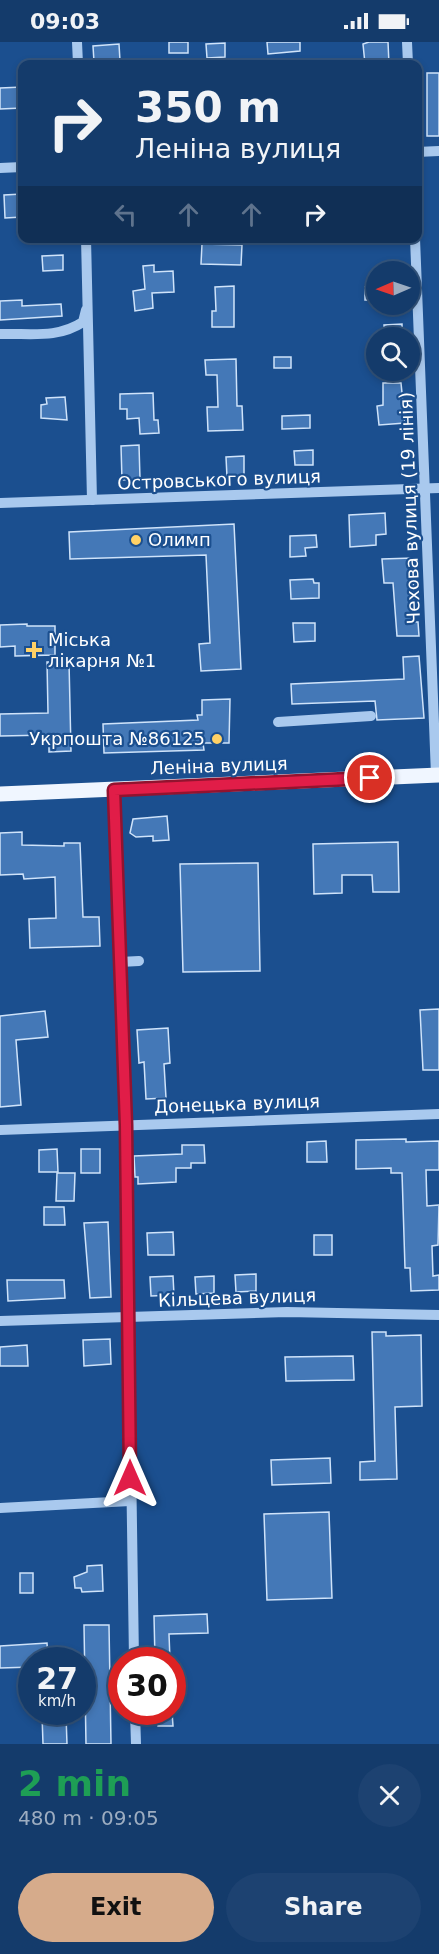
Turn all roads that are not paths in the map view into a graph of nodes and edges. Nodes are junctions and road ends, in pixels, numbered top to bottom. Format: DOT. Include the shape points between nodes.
graph roads {
  1 [pos="77,42"];
  2 [pos="407,42"];
  3 [pos="78,60"];
  4 [pos="408,60"];
  5 [pos="439,151"];
  6 [pos="422,152"];
  7 [pos="18,167"];
  8 [pos="0,168"];
  9 [pos="86,243"];
  10 [pos="415,243"];
  11 [pos="89,300"];
  12 [pos="0,334"];
  13 [pos="427,488"];
  14 [pos="439,488"];
  15 [pos="92,500"];
  16 [pos="0,503"];
  17 [pos="371,716"];
  18 [pos="278,722"];
  19 [pos="438,775"];
  20 [pos="114,790"];
  21 [pos="0,794"];
  22 [pos="139,961"];
  23 [pos="120,962"];
  24 [pos="439,1114"];
  25 [pos="126,1125"];
  26 [pos="0,1130"];
  27 [pos="439,1315"];
  28 [pos="129,1318"];
  29 [pos="0,1321"];
  30 [pos="130,1501"];
  31 [pos="0,1508"];
  32 [pos="134,1647"];
  33 [pos="135,1725"];
  34 [pos="136,1744"];
  1 -- 3 [label="street"];
  2 -- 4 [label="street"];
  5 -- 6 [label="street"];
  7 -- 8 [label="street"];
  9 -- 11 [label="street"];
  10 -- 13 [label="street, Чехова вулиця (19 лiнiя)"];
  11 -- 12 [label="street" via="83,322 70,331 44,336"];
  11 -- 15 [label="street"];
  13 -- 14 [label="street, Островського вулиця"];
  13 -- 15 [label="street, Островського вулиця"];
  13 -- 19 [label="street, Чехова вулиця (19 лiнiя)"];
  15 -- 16 [label="street, Островського вулиця"];
  17 -- 18 [label="street"];
  19 -- 20 [label="main road, Леніна вулиця"];
  20 -- 21 [label="main road, Леніна вулиця"];
  20 -- 23 [label="street"];
  22 -- 23 [label="street"];
  23 -- 25 [label="street"];
  24 -- 25 [label="street, Донецька вулиця"];
  25 -- 26 [label="street, Донецька вулиця"];
  25 -- 28 [label="street"];
  27 -- 28 [label="street, Кільцева вулиця" via="287,1312"];
  28 -- 29 [label="street, Кільцева вулиця"];
  28 -- 30 [label="street"];
  30 -- 31 [label="street"];
  30 -- 32 [label="street"];
  33 -- 34 [label="street"];
}
